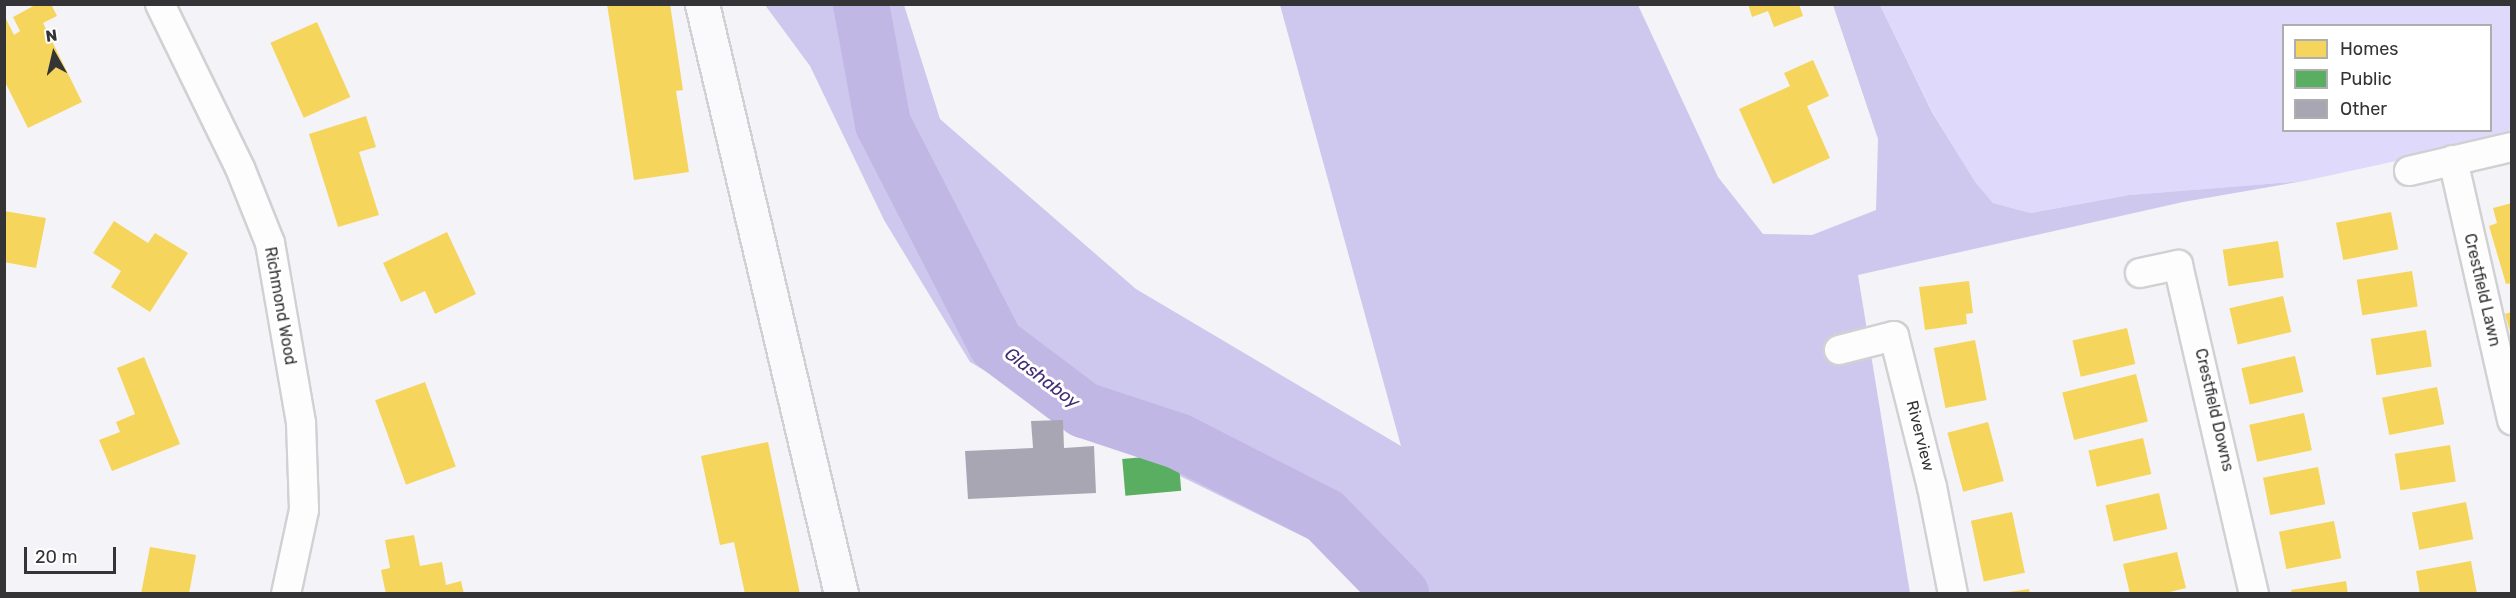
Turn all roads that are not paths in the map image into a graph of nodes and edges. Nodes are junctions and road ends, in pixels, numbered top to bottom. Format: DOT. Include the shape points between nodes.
graph roads {
  1 [pos="160,4"];
  2 [pos="702,4"];
  3 [pos="2511,147"];
  4 [pos="2453,160"];
  5 [pos="2409,171"];
  6 [pos="2140,273"];
  7 [pos="1839,350"];
  8 [pos="2511,420"];
  9 [pos="286,594"];
  10 [pos="842,594"];
  11 [pos="1953,594"];
  12 [pos="2254,594"];
  1 -- 9 [label="street, Richmond Wood" via="240,168 270,243 301,423 304,510"];
  2 -- 10 [label="main road"];
  3 -- 4 [label="street"];
  4 -- 5 [label="street"];
  4 -- 8 [label="street, Crestfield Lawn"];
  6 -- 12 [label="street, Crestfield Downs" via="2178,265"];
  7 -- 11 [label="street, Riverview" via="1894,336 1932,487"];
}
